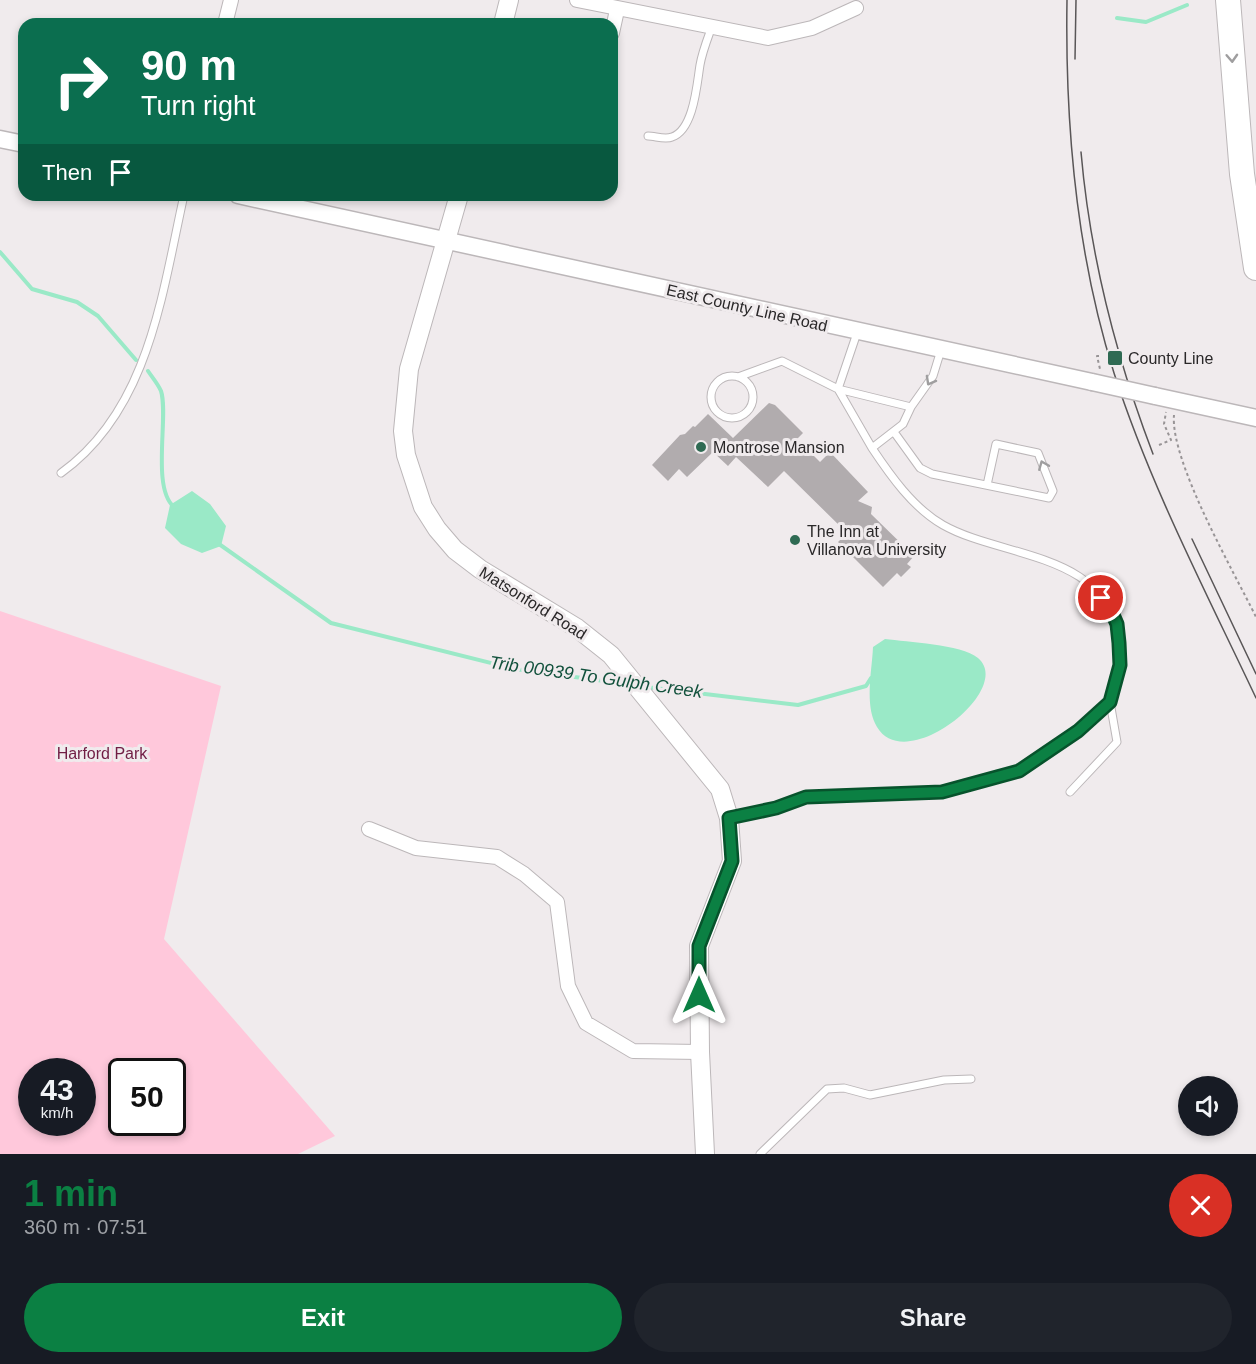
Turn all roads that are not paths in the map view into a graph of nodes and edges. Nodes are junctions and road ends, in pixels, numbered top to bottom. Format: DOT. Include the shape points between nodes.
graph roads {
  1 [pos="231,0"];
  2 [pos="509,0"];
  3 [pos="576,0"];
  4 [pos="1228,0"];
  5 [pos="856,8"];
  6 [pos="617,10"];
  7 [pos="226,18"];
  8 [pos="504,18"];
  9 [pos="615,18"];
  10 [pos="711,28"];
  11 [pos="648,136"];
  12 [pos="0,138"];
  13 [pos="18,142"];
  14 [pos="183,201"];
  15 [pos="266,201"];
  16 [pos="457,201"];
  17 [pos="447,240"];
  18 [pos="1256,268"];
  19 [pos="857,333"];
  20 [pos="941,351"];
  21 [pos="738,377"];
  22 [pos="838,388"];
  23 [pos="911,407"];
  24 [pos="1251,417"];
  25 [pos="894,432"];
  26 [pos="872,448"];
  27 [pos="61,473"];
  28 [pos="987,485"];
  29 [pos="1110,702"];
  30 [pos="1070,792"];
  31 [pos="729,818"];
  32 [pos="369,829"];
  33 [pos="700,1052"];
  34 [pos="971,1079"];
  35 [pos="705,1154"];
  36 [pos="760,1154"];
  1 -- 7 [label="street"];
  2 -- 8 [label="main road"];
  3 -- 6 [label="street"];
  4 -- 18 [label="highway, one-way" via="1242,174"];
  5 -- 10 [label="street" via="812,28 768,38"];
  6 -- 9 [label="street"];
  6 -- 10 [label="street"];
  10 -- 11 [label="lane" via="700,63 696,102 689,115 676,135"];
  12 -- 13 [label="street"];
  14 -- 27 [label="lane" via="149,349 112,424 84,457"];
  15 -- 17 [label="street, East County Line Road"];
  16 -- 17 [label="main road, Matsonford Road"];
  17 -- 19 [label="street, East County Line Road"];
  17 -- 31 [label="main road, Matsonford Road" via="409,369 404,403 406,455 423,507 455,550 577,628 610,655 720,789"];
  19 -- 20 [label="street, East County Line Road"];
  19 -- 22 [label="lane"];
  20 -- 23 [label="lane, one-way" via="933,376"];
  20 -- 24 [label="street, East County Line Road, bridge" via="1097,379"];
  21 -- 21 [label="lane" via="719,381 712,391 712,404 726,417 739,417 752,403 752,390"];
  21 -- 22 [label="lane" via="782,362"];
  22 -- 23 [label="lane"];
  22 -- 26 [label="lane"];
  23 -- 25 [label="lane"];
  25 -- 26 [label="lane"];
  25 -- 28 [label="lane" via="920,468"];
  26 -- 29 [label="lane" via="889,474 941,524 981,541 1057,563 1092,588 1110,608 1117,624 1120,665"];
  28 -- 28 [label="lane, one-way" via="1049,498 1053,491 1038,453 996,444"];
  29 -- 30 [label="lane" via="1117,742"];
  29 -- 31 [label="lane" via="1078,731 1019,771 942,792 806,797"];
  31 -- 33 [label="main road, Matsonford Road" via="732,861 699,946"];
  32 -- 33 [label="street" via="416,848 497,857 524,874 557,902 568,986 586,1023 633,1051"];
  33 -- 35 [label="main road, Matsonford Road"];
  34 -- 36 [label="lane" via="944,1080 870,1095 844,1088 827,1089"];
}
